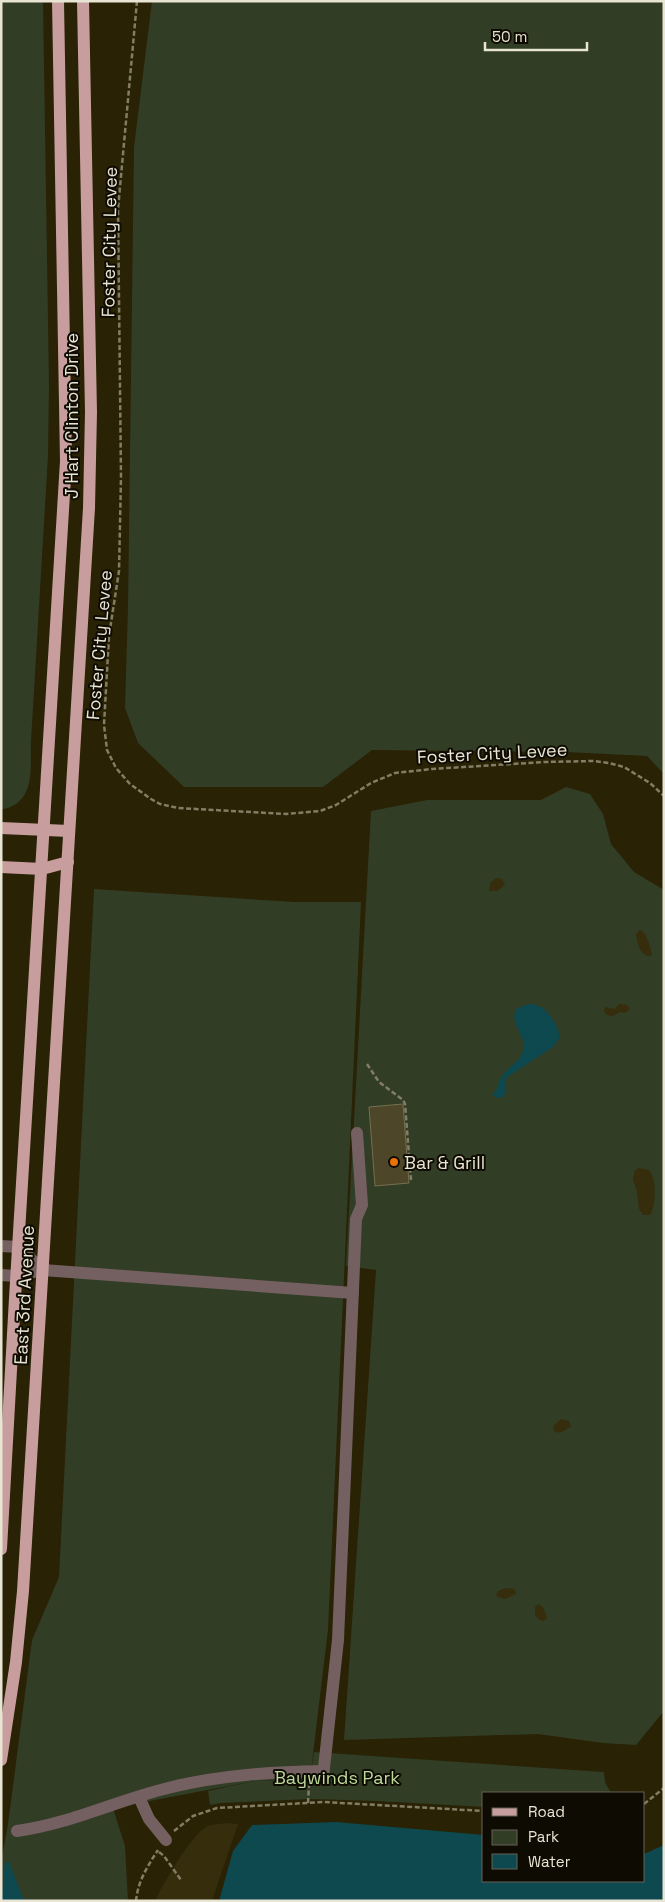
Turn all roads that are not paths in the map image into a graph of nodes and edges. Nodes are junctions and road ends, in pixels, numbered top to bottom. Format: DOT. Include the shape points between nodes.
graph roads {
  1 [pos="58,1"];
  2 [pos="83,1"];
  3 [pos="1,828"];
  4 [pos="44,830"];
  5 [pos="69,831"];
  6 [pos="68,862"];
  7 [pos="1,867"];
  8 [pos="42,868"];
  9 [pos="357,1133"];
  10 [pos="1,1246"];
  11 [pos="18,1247"];
  12 [pos="42,1270"];
  13 [pos="1,1275"];
  14 [pos="16,1276"];
  15 [pos="353,1293"];
  16 [pos="1,1549"];
  17 [pos="1,1760"];
  18 [pos="139,1797"];
  19 [pos="18,1831"];
  20 [pos="166,1840"];
  1 -- 4 [label="main road, J Hart Clinton Drive" via="66,461"];
  2 -- 5 [label="main road, J Hart Clinton Drive" via="91,462"];
  3 -- 4 [label="main road"];
  4 -- 5 [label="main road"];
  4 -- 8 [label="main road, East 3rd Avenue"];
  5 -- 6 [label="main road, East 3rd Avenue"];
  6 -- 8 [label="main road"];
  6 -- 12 [label="main road, East 3rd Avenue"];
  7 -- 8 [label="main road"];
  8 -- 11 [label="main road, East 3rd Avenue"];
  9 -- 15 [label="street" via="362,1205 356,1220"];
  10 -- 11 [label="street"];
  11 -- 12 [label="street"];
  11 -- 14 [label="main road, East 3rd Avenue"];
  12 -- 14 [label="street"];
  12 -- 15 [label="street"];
  12 -- 17 [label="main road, East 3rd Avenue" via="23,1591"];
  13 -- 14 [label="street"];
  14 -- 16 [label="main road, East 3rd Avenue"];
  15 -- 18 [label="street" via="338,1640 323,1774 260,1773 216,1778"];
  18 -- 19 [label="street" via="42,1827"];
  18 -- 20 [label="street" via="148,1819"];
}
